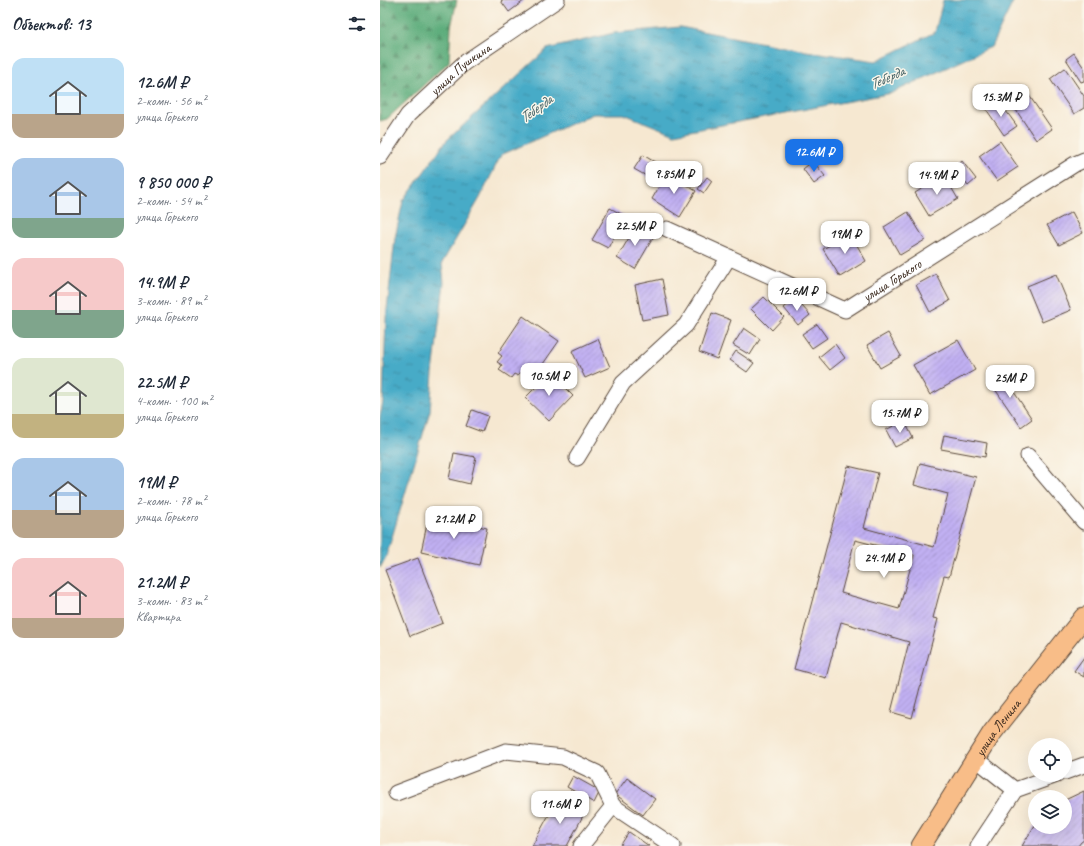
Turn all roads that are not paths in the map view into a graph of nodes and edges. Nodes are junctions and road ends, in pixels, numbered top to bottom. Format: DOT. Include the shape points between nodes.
graph roads {
  1 [pos="557,0"];
  2 [pos="380,157"];
  3 [pos="1084,160"];
  4 [pos="667,229"];
  5 [pos="729,258"];
  6 [pos="1028,456"];
  7 [pos="577,458"];
  8 [pos="1084,522"];
  9 [pos="1084,617"];
  10 [pos="976,760"];
  11 [pos="1084,765"];
  12 [pos="1072,769"];
  13 [pos="1037,782"];
  14 [pos="1015,790"];
  15 [pos="396,793"];
  16 [pos="613,806"];
  17 [pos="583,845"];
  18 [pos="673,846"];
  19 [pos="921,846"];
  20 [pos="978,846"];
  1 -- 2 [label="street, улица Пушкина" via="464,63 408,114"];
  3 -- 5 [label="street, улица Горького" via="845,310"];
  4 -- 5 [label="street, улица Горького"];
  5 -- 7 [label="street" via="686,325 623,383"];
  6 -- 8 [label="street"];
  9 -- 10 [label="main road, улица Ленина" via="992,733"];
  10 -- 14 [label="street"];
  10 -- 19 [label="main road, улица Ленина"];
  11 -- 12 [label="street"];
  13 -- 14 [label="street"];
  14 -- 20 [label="street"];
  15 -- 16 [label="street" via="506,751 563,757 597,773"];
  16 -- 17 [label="street"];
  16 -- 18 [label="street"];
}
